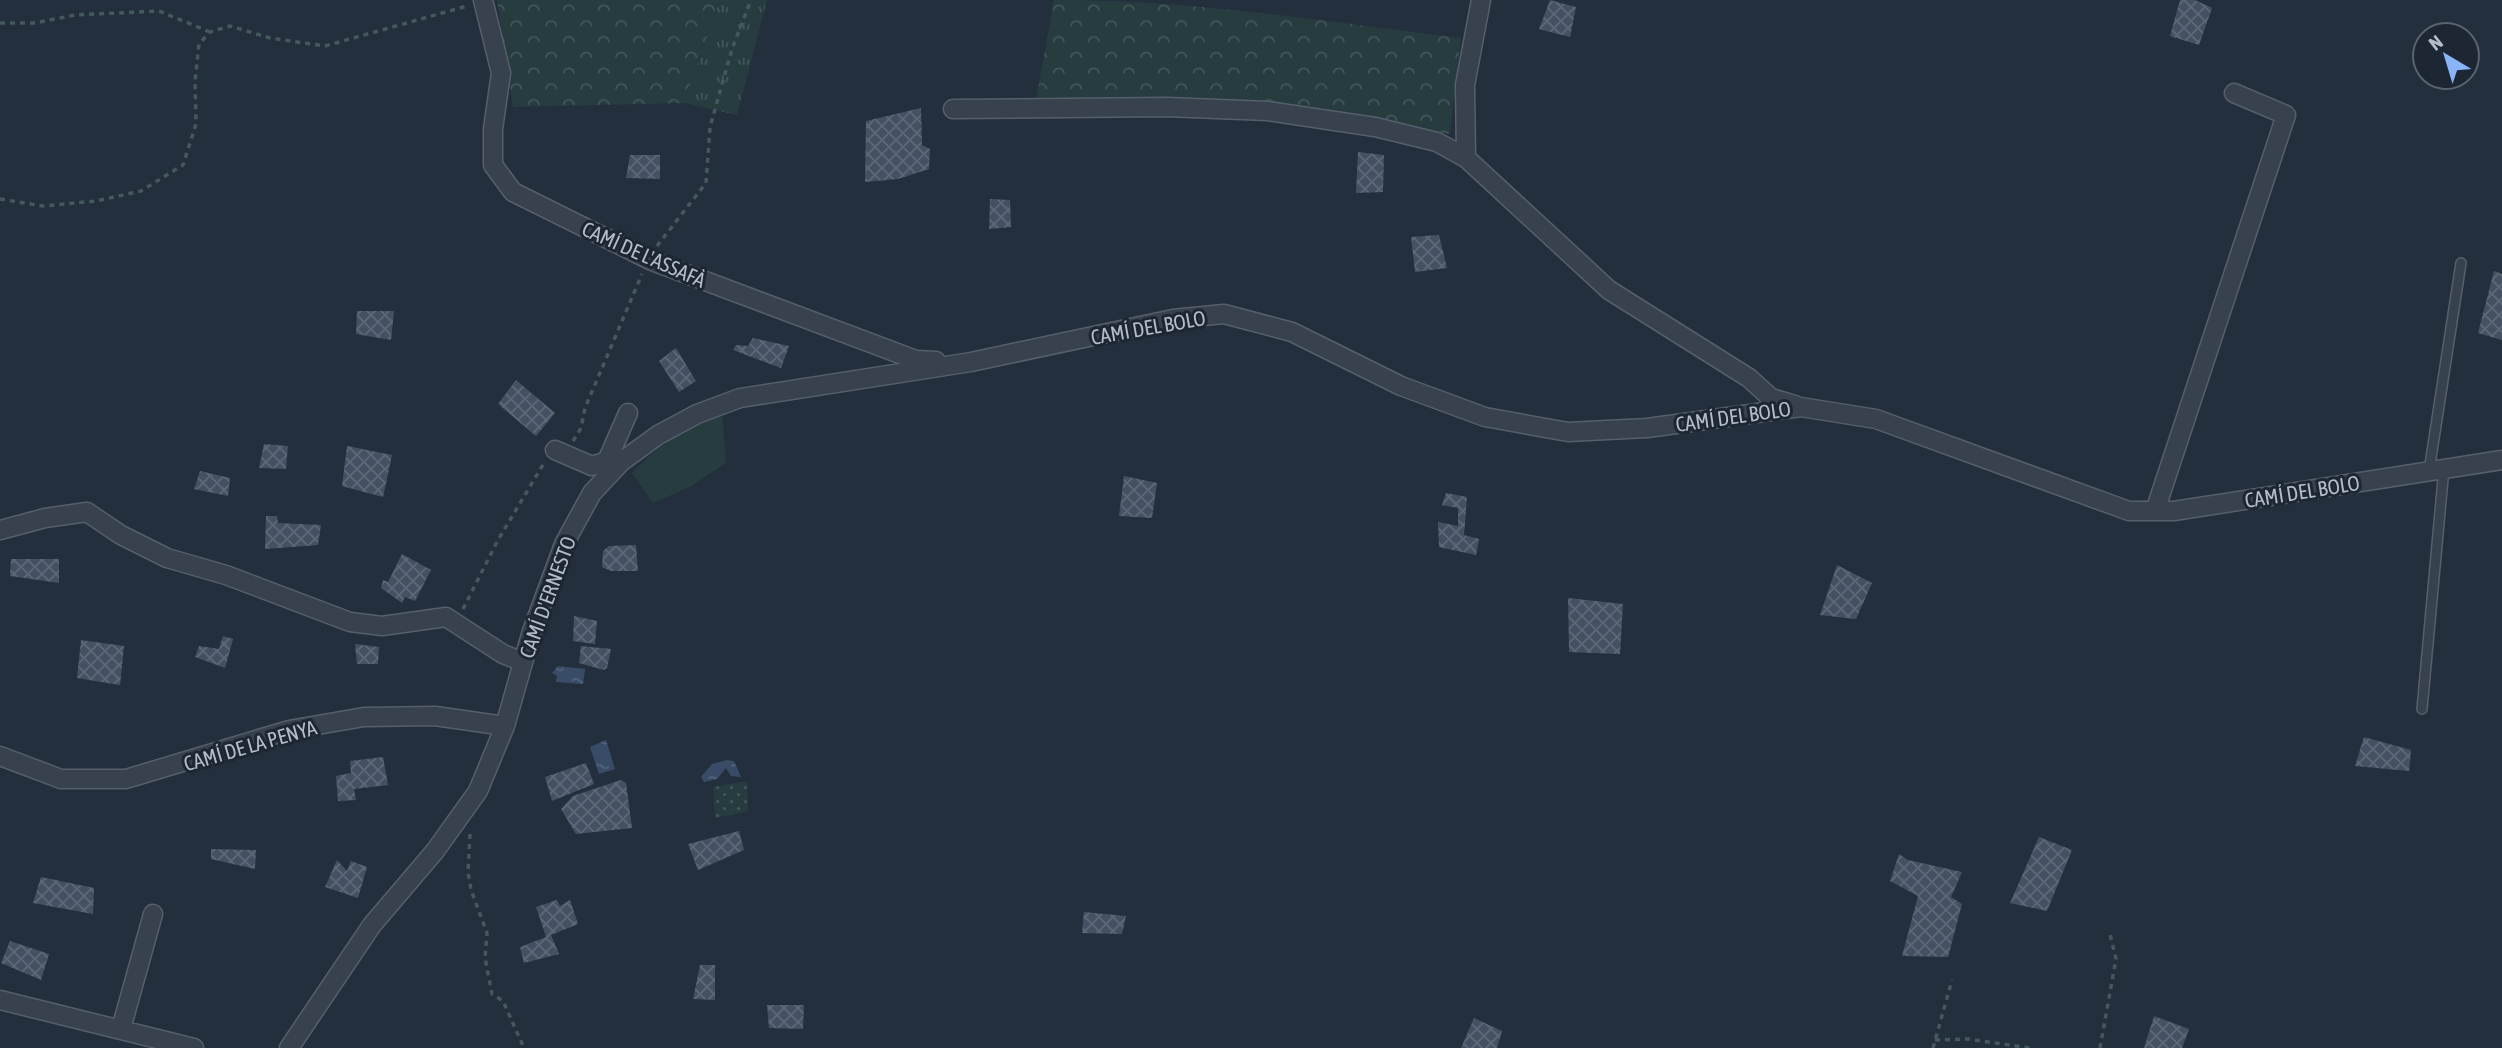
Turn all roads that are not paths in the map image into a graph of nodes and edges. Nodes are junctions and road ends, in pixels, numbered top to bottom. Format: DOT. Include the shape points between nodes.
graph roads {
  1 [pos="1482,0"];
  2 [pos="483,1"];
  3 [pos="2234,93"];
  4 [pos="953,109"];
  5 [pos="1466,158"];
  6 [pos="2461,262"];
  7 [pos="971,362"];
  8 [pos="1801,407"];
  9 [pos="628,414"];
  10 [pos="560,452"];
  11 [pos="2502,460"];
  12 [pos="607,461"];
  13 [pos="2436,470"];
  14 [pos="597,488"];
  15 [pos="2155,511"];
  16 [pos="0,530"];
  17 [pos="523,662"];
  18 [pos="2422,709"];
  19 [pos="505,726"];
  20 [pos="0,755"];
  21 [pos="153,914"];
  22 [pos="0,1000"];
  23 [pos="121,1029"];
  24 [pos="194,1048"];
  25 [pos="289,1048"];
  1 -- 5 [label="street" via="1465,85"];
  2 -- 7 [label="street, CAMÍ DE L'ASSAFÀ" via="502,74 493,165 513,192 647,259 916,360"];
  3 -- 15 [label="street" via="2286,115"];
  4 -- 5 [label="street" via="1268,111 1375,127 1437,142"];
  5 -- 8 [label="street" via="1609,290 1749,378 1770,398"];
  6 -- 13 [label="lane"];
  7 -- 8 [label="street, CAMÍ DEL BOLO" via="1173,319 1224,314 1292,332 1401,386 1485,417 1568,432 1647,428"];
  7 -- 14 [label="street, CAMÍ D'ERNESTO" via="740,398 658,435"];
  8 -- 15 [label="street, CAMÍ DEL BOLO" via="1877,419 2129,511"];
  9 -- 12 [label="street"];
  10 -- 12 [label="street" via="592,466"];
  11 -- 13 [label="street, CAMÍ DEL BOLO"];
  12 -- 14 [label="street"];
  13 -- 15 [label="street, CAMÍ DEL BOLO"];
  13 -- 18 [label="lane"];
  14 -- 17 [label="street, CAMÍ D'ERNESTO" via="564,544"];
  16 -- 17 [label="street" via="45,517 87,512 167,558 350,622 382,626 446,617"];
  17 -- 19 [label="street, CAMÍ D'ERNESTO"];
  19 -- 20 [label="street, CAMÍ DE LA PENYA" via="435,716 364,717 289,730 126,779 61,779"];
  19 -- 25 [label="street, CAMÍ D'ERNESTO" via="478,791 435,851 372,925"];
  21 -- 23 [label="street"];
  22 -- 23 [label="street"];
  23 -- 24 [label="street"];
}
